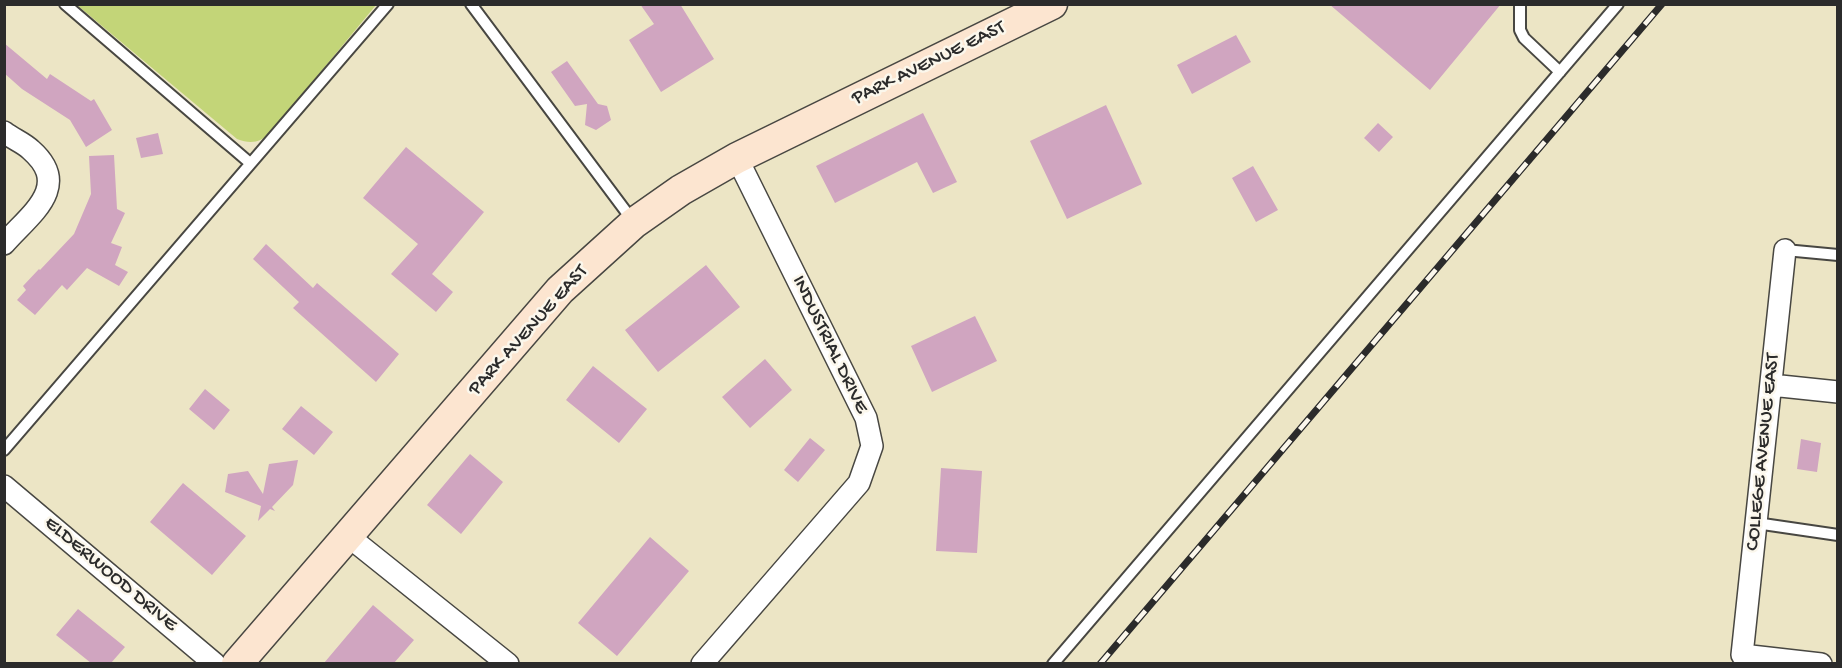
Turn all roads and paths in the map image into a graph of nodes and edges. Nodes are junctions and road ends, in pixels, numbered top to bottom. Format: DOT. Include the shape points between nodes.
graph roads {
  1 [pos="65,4"];
  2 [pos="388,4"];
  3 [pos="471,4"];
  4 [pos="1052,4"];
  5 [pos="1520,4"];
  6 [pos="1618,4"];
  7 [pos="1560,72"];
  8 [pos="4,132"];
  9 [pos="736,158"];
  10 [pos="250,163"];
  11 [pos="634,223"];
  12 [pos="4,244"];
  13 [pos="1785,250"];
  14 [pos="1838,255"];
  15 [pos="1771,385"];
  16 [pos="1838,392"];
  17 [pos="4,450"];
  18 [pos="4,486"];
  19 [pos="1756,523"];
  20 [pos="1838,535"];
  21 [pos="348,536"];
  22 [pos="1741,659"];
  23 [pos="215,663"];
  24 [pos="237,663"];
  25 [pos="508,663"];
  26 [pos="702,663"];
  27 [pos="1053,663"];
  28 [pos="1821,663"];
  1 -- 10 [label="lane"];
  2 -- 10 [label="lane"];
  3 -- 11 [label="lane"];
  4 -- 9 [label="street, PARK AVENUE EAST"];
  5 -- 7 [label="lane" via="1520,30 1524,38"];
  6 -- 7 [label="lane"];
  7 -- 27 [label="lane"];
  8 -- 12 [label="street" via="41,160 48,173 49,187 44,202"];
  9 -- 11 [label="street, PARK AVENUE EAST"];
  9 -- 26 [label="street, INDUSTRIAL DRIVE" via="866,418 872,446 859,483"];
  10 -- 17 [label="lane"];
  11 -- 21 [label="street, PARK AVENUE EAST" via="560,290"];
  13 -- 14 [label="lane"];
  13 -- 15 [label="street, COLLEGE AVENUE EAST"];
  15 -- 16 [label="street"];
  15 -- 19 [label="street, COLLEGE AVENUE EAST"];
  18 -- 23 [label="street, ELDERWOOD DRIVE"];
  19 -- 20 [label="lane"];
  19 -- 22 [label="street, COLLEGE AVENUE EAST"];
  21 -- 24 [label="street, PARK AVENUE EAST"];
  21 -- 25 [label="street"];
  22 -- 28 [label="street"];
}
